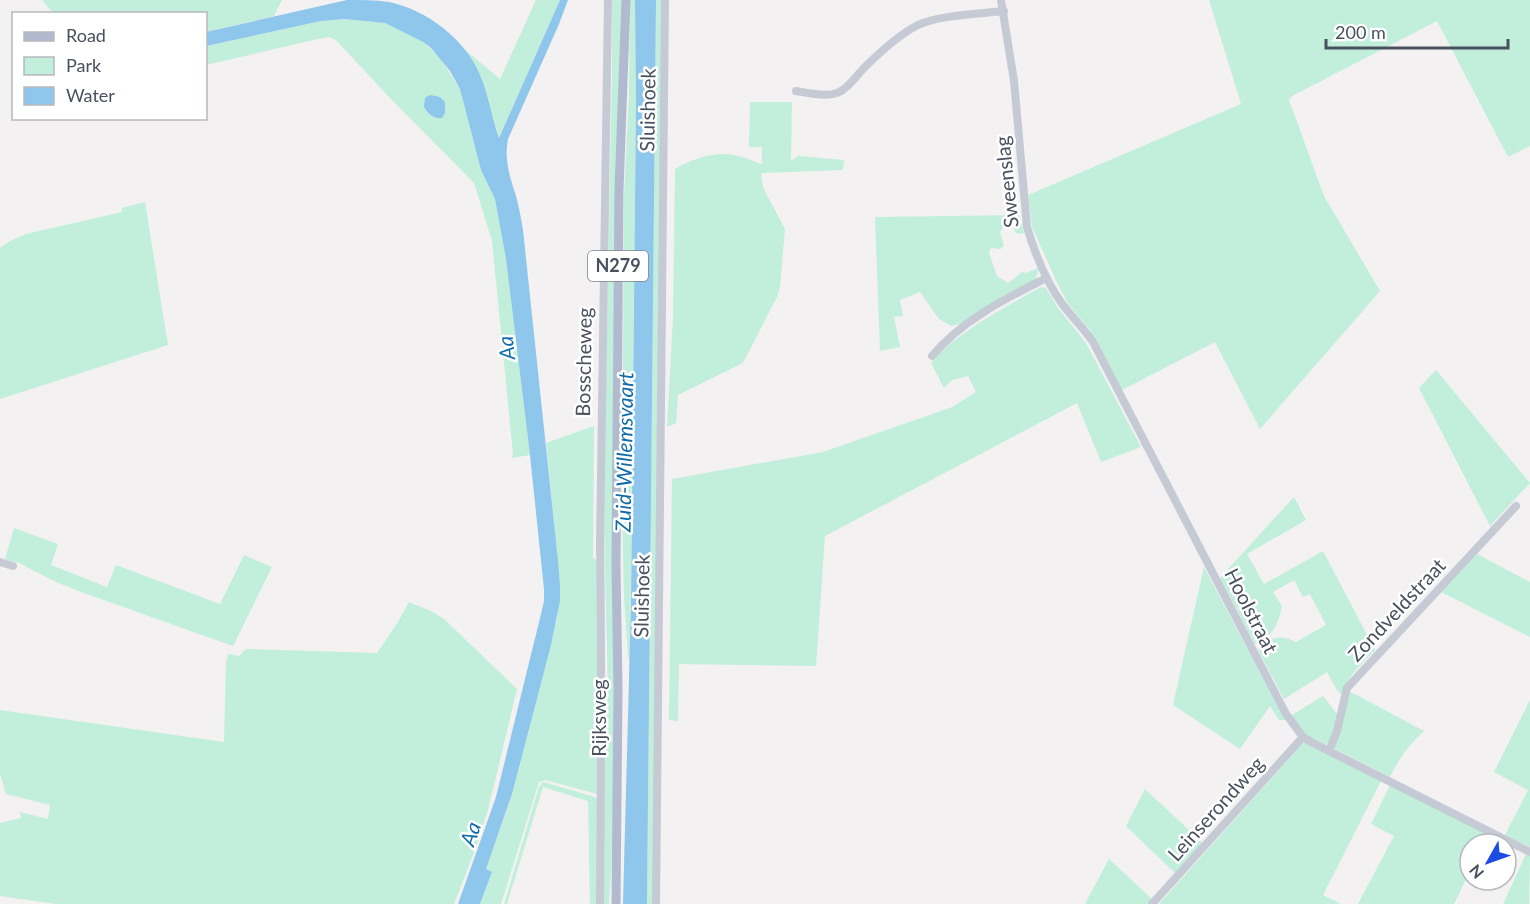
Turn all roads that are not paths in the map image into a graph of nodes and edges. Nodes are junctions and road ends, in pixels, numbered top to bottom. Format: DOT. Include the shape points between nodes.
graph roads {
  1 [pos="608,0"];
  2 [pos="626,0"];
  3 [pos="665,0"];
  4 [pos="1001,0"];
  5 [pos="1004,11"];
  6 [pos="796,91"];
  7 [pos="1046,278"];
  8 [pos="932,356"];
  9 [pos="1516,506"];
  10 [pos="616,532"];
  11 [pos="600,545"];
  12 [pos="0,562"];
  13 [pos="13,566"];
  14 [pos="1304,737"];
  15 [pos="1329,751"];
  16 [pos="1530,852"];
  17 [pos="600,904"];
  18 [pos="616,904"];
  19 [pos="656,904"];
  20 [pos="1152,904"];
  1 -- 11 [label="street, Bosscheweg"];
  2 -- 10 [label="main road, Bosscheweg / N279" via="619,190"];
  3 -- 19 [label="street, Sluishoek"];
  4 -- 5 [label="street, Sweenslag"];
  5 -- 6 [label="street" via="928,21 900,36 838,93"];
  5 -- 7 [label="street, Sweenslag" via="1027,227"];
  7 -- 8 [label="street" via="990,308 953,334"];
  7 -- 14 [label="street, Hoolstraat" via="1093,342 1286,714"];
  9 -- 15 [label="street, Zondveldstraat" via="1347,688"];
  10 -- 18 [label="main road, Rijksweg / N279"];
  11 -- 17 [label="street, Rijksweg"];
  12 -- 13 [label="street"];
  14 -- 15 [label="street, Hoolstraat"];
  14 -- 20 [label="street, Leinserondweg"];
  15 -- 16 [label="street, Hoolstraat"];
}
